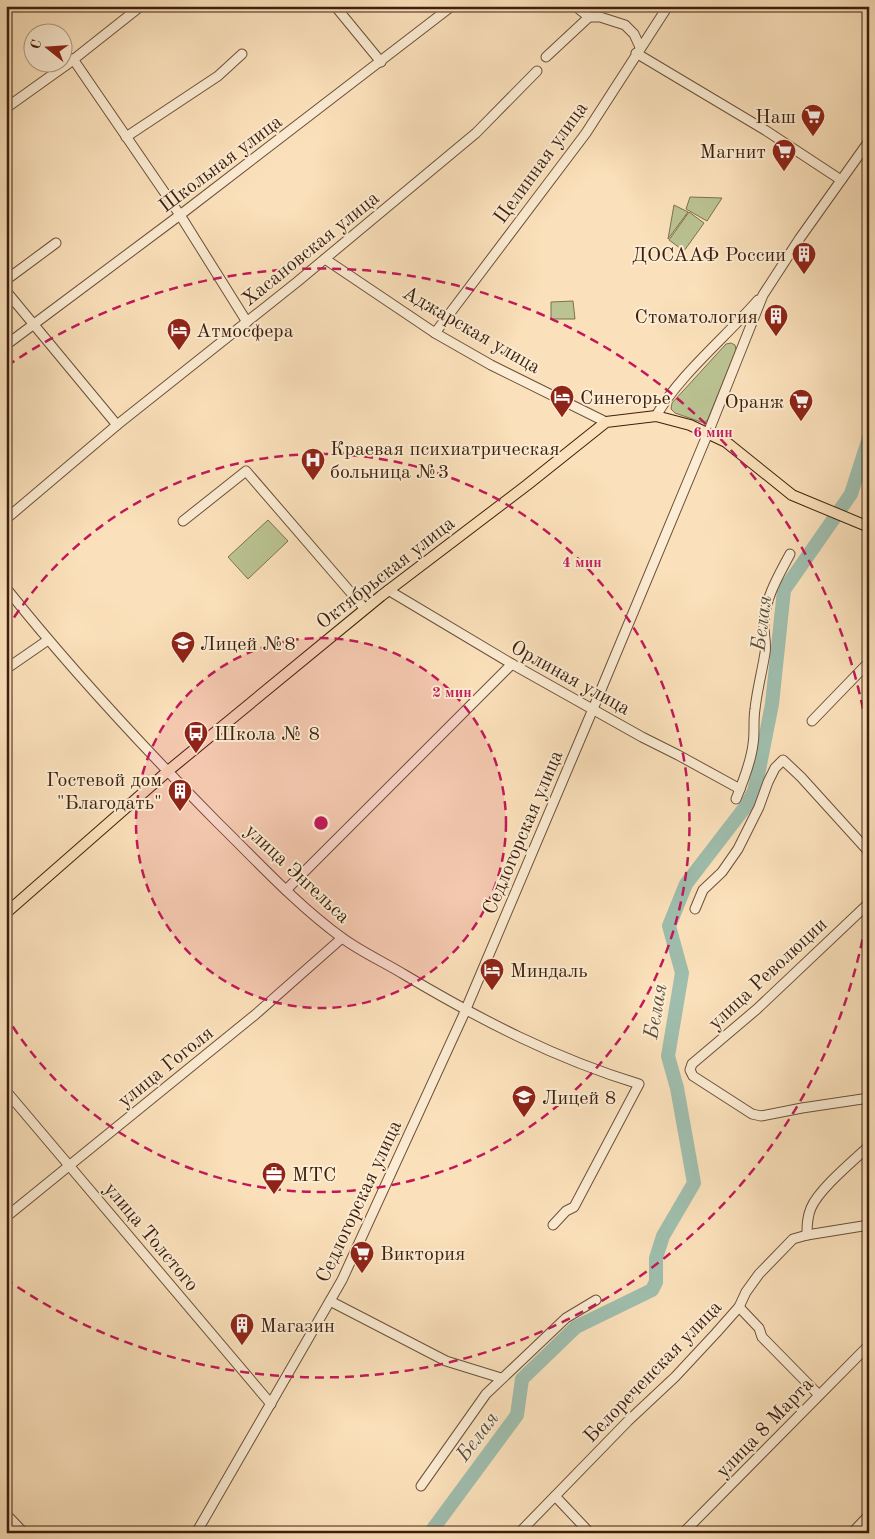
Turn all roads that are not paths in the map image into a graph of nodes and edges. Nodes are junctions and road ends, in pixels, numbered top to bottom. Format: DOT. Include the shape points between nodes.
graph roads {
  1 [pos="141,6"];
  2 [pos="335,6"];
  3 [pos="452,6"];
  4 [pos="575,6"];
  5 [pos="668,6"];
  6 [pos="589,16"];
  7 [pos="638,50"];
  8 [pos="242,54"];
  9 [pos="546,57"];
  10 [pos="73,60"];
  11 [pos="381,62"];
  12 [pos="537,72"];
  13 [pos="6,108"];
  14 [pos="126,137"];
  15 [pos="869,141"];
  16 [pos="841,180"];
  17 [pos="180,215"];
  18 [pos="56,243"];
  19 [pos="325,259"];
  20 [pos="6,280"];
  21 [pos="6,291"];
  22 [pos="763,295"];
  23 [pos="247,322"];
  24 [pos="33,325"];
  25 [pos="435,333"];
  26 [pos="6,345"];
  27 [pos="656,416"];
  28 [pos="606,422"];
  29 [pos="117,425"];
  30 [pos="708,433"];
  31 [pos="6,519"];
  32 [pos="183,521"];
  33 [pos="864,524"];
  34 [pos="790,554"];
  35 [pos="6,588"];
  36 [pos="388,590"];
  37 [pos="365,609"];
  38 [pos="48,640"];
  39 [pos="869,662"];
  40 [pos="512,664"];
  41 [pos="6,669"];
  42 [pos="593,710"];
  43 [pos="812,721"];
  44 [pos="168,771"];
  45 [pos="740,789"];
  46 [pos="736,799"];
  47 [pos="869,852"];
  48 [pos="286,890"];
  49 [pos="869,903"];
  50 [pos="8,909"];
  51 [pos="695,909"];
  52 [pos="342,938"];
  53 [pos="466,1010"];
  54 [pos="6,1092"];
  55 [pos="869,1098"];
  56 [pos="869,1146"];
  57 [pos="70,1166"];
  58 [pos="6,1216"];
  59 [pos="553,1225"];
  60 [pos="869,1225"];
  61 [pos="807,1235"];
  62 [pos="596,1300"];
  63 [pos="330,1301"];
  64 [pos="739,1307"];
  65 [pos="869,1345"];
  66 [pos="502,1378"];
  67 [pos="819,1395"];
  68 [pos="271,1404"];
  69 [pos="421,1486"];
  70 [pos="555,1496"];
  71 [pos="6,1514"];
  72 [pos="869,1515"];
  73 [pos="24,1533"];
  74 [pos="196,1533"];
  75 [pos="519,1533"];
  76 [pos="590,1533"];
  77 [pos="683,1533"];
  78 [pos="852,1533"];
  1 -- 10 [label="street"];
  2 -- 11 [label="street"];
  3 -- 11 [label="street, Школьная улица"];
  4 -- 6 [label="street"];
  5 -- 7 [label="street, Целинная улица"];
  6 -- 7 [label="street" via="626,25 634,34"];
  6 -- 9 [label="street"];
  7 -- 16 [label="street"];
  7 -- 25 [label="street, Целинная улица" via="586,133"];
  8 -- 14 [label="street" via="218,76"];
  10 -- 13 [label="street"];
  10 -- 14 [label="street"];
  11 -- 17 [label="street, Школьная улица"];
  12 -- 19 [label="street, Хасановская улица" via="476,132"];
  14 -- 17 [label="street"];
  15 -- 16 [label="street, Седлогорская улица"];
  16 -- 22 [label="street, Седлогорская улица"];
  17 -- 23 [label="street"];
  17 -- 24 [label="street, Школьная улица"];
  18 -- 20 [label="street"];
  19 -- 23 [label="street, Хасановская улица"];
  19 -- 25 [label="street, Аджарская улица"];
  21 -- 24 [label="street"];
  22 -- 27 [label="street" via="671,392"];
  22 -- 30 [label="street, Седлогорская улица"];
  23 -- 29 [label="street, Хасановская улица"];
  24 -- 26 [label="street, Школьная улица"];
  24 -- 29 [label="street"];
  25 -- 28 [label="street, Аджарская улица" via="491,365"];
  27 -- 28 [label="main road"];
  27 -- 30 [label="main road"];
  28 -- 36 [label="main road, Октябрьская улица"];
  29 -- 31 [label="street, Хасановская улица"];
  30 -- 33 [label="main road" via="735,448 792,495"];
  30 -- 42 [label="street, Седлогорская улица"];
  32 -- 37 [label="street" via="246,471"];
  34 -- 45 [label="street" via="772,589 763,623 766,652 754,711 754,742"];
  35 -- 38 [label="street, улица Энгельса"];
  36 -- 37 [label="main road, Октябрьская улица"];
  36 -- 40 [label="street, Орлиная улица"];
  37 -- 44 [label="main road, Октябрьская улица"];
  38 -- 41 [label="street"];
  38 -- 44 [label="street, улица Энгельса"];
  39 -- 43 [label="street"];
  40 -- 42 [label="street, Орлиная улица"];
  40 -- 48 [label="street"];
  42 -- 45 [label="street, Орлиная улица"];
  42 -- 53 [label="street, Седлогорская улица"];
  44 -- 48 [label="street, улица Энгельса"];
  44 -- 50 [label="main road, Октябрьская улица"];
  45 -- 46 [label="street"];
  47 -- 51 [label="street" via="783,760 768,782 738,849 722,872 703,890"];
  48 -- 52 [label="street, улица Энгельса"];
  49 -- 55 [label="street, улица Революции" via="757,1009 692,1064 690,1070 693,1076 752,1114 761,1116"];
  52 -- 53 [label="street, улица Энгельса"];
  52 -- 57 [label="street, улица Гоголя" via="256,1014"];
  53 -- 59 [label="street, улица Энгельса" via="574,1062 639,1084 574,1207"];
  53 -- 63 [label="street, Седлогорская улица"];
  54 -- 57 [label="street, улица Толстого"];
  56 -- 61 [label="street" via="822,1192 811,1208"];
  57 -- 58 [label="street, улица Гоголя"];
  57 -- 68 [label="street, улица Толстого"];
  60 -- 61 [label="street, Белореченская улица"];
  61 -- 64 [label="street, Белореченская улица" via="792,1239 779,1252 746,1292"];
  62 -- 66 [label="street" via="566,1318"];
  63 -- 66 [label="street" via="446,1361"];
  63 -- 68 [label="street, Седлогорская улица"];
  64 -- 67 [label="street" via="759,1328 762,1337"];
  64 -- 70 [label="street, Белореченская улица" via="675,1377"];
  65 -- 67 [label="street, улица 8 Марта"];
  66 -- 69 [label="street" via="486,1394"];
  67 -- 77 [label="street, улица 8 Марта"];
  68 -- 74 [label="street, Седлогорская улица"];
  70 -- 75 [label="street, Белореченская улица"];
  70 -- 76 [label="street"];
  71 -- 73 [label="street"];
  72 -- 78 [label="street"];
}
